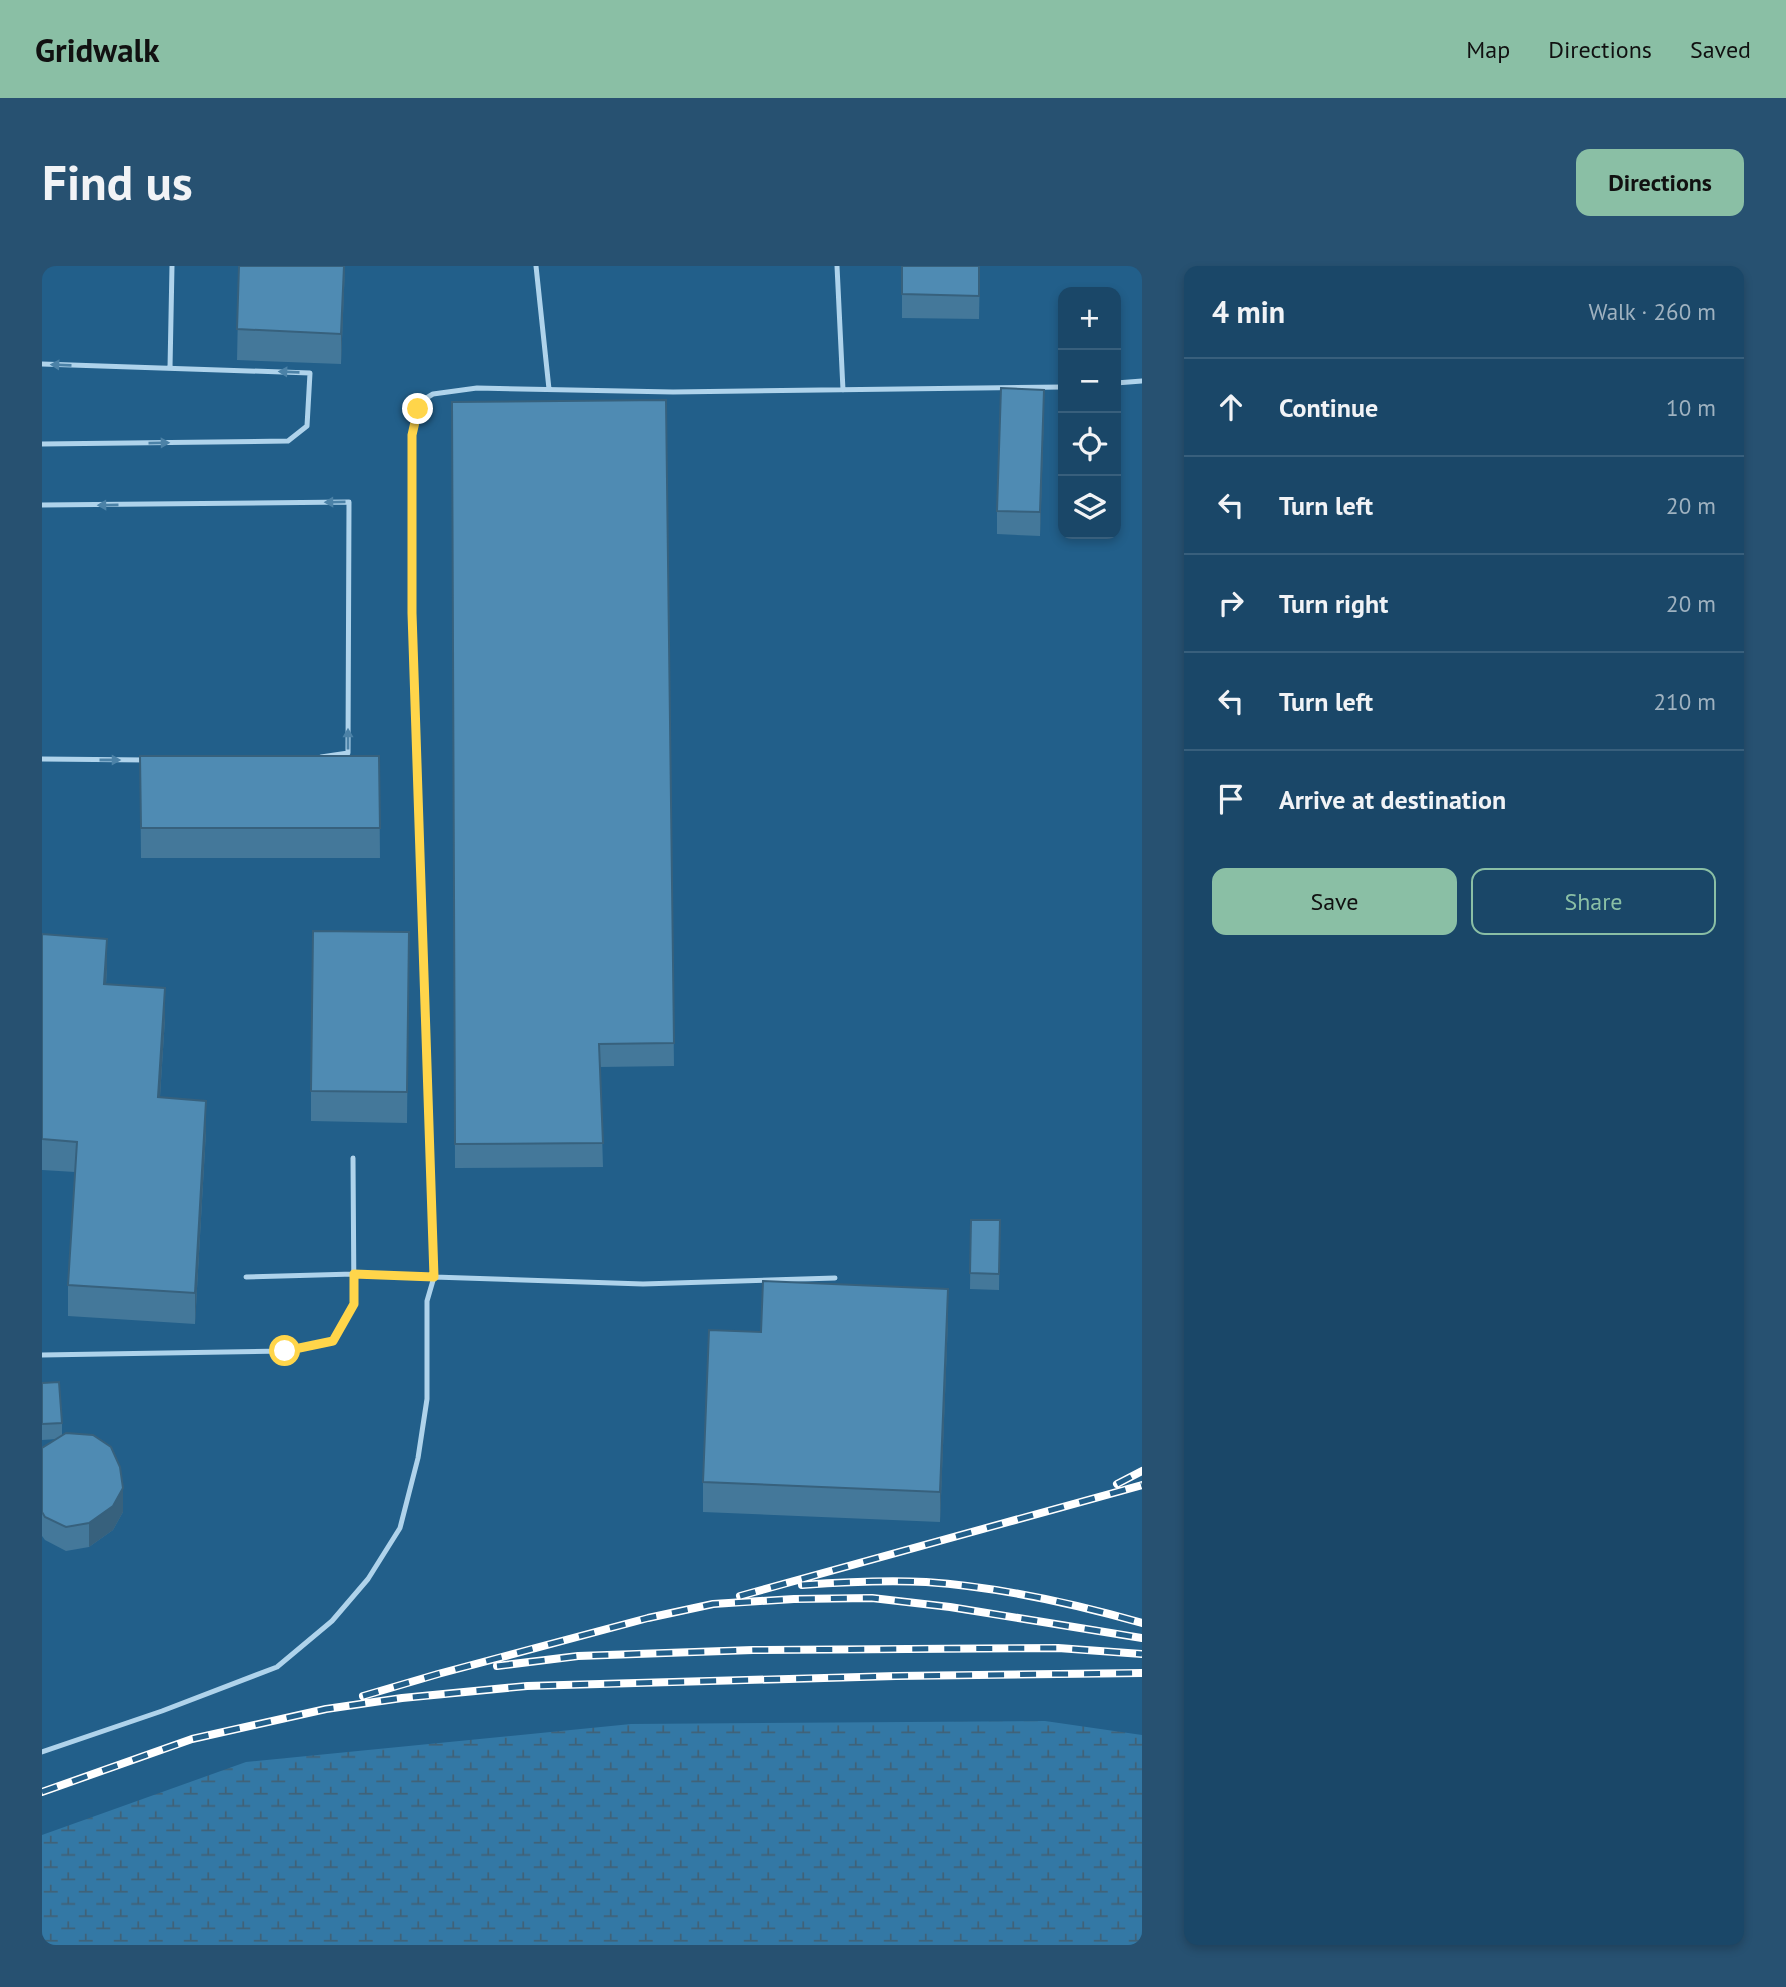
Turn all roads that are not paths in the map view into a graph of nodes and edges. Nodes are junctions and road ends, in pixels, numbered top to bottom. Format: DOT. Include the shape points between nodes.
graph roads {
  1 [pos="172,266"];
  2 [pos="536,266"];
  3 [pos="837,266"];
  4 [pos="42,364"];
  5 [pos="170,368"];
  6 [pos="1142,381"];
  7 [pos="1121,383"];
  8 [pos="1058,387"];
  9 [pos="549,389"];
  10 [pos="843,390"];
  11 [pos="42,444"];
  12 [pos="42,505"];
  13 [pos="42,759"];
  14 [pos="308,759"];
  15 [pos="149,760"];
  16 [pos="353,1158"];
  17 [pos="354,1274"];
  18 [pos="246,1277"];
  19 [pos="434,1277"];
  20 [pos="835,1278"];
  21 [pos="42,1356"];
  22 [pos="42,1752"];
  1 -- 5 [label="lane"];
  2 -- 9 [label="lane"];
  3 -- 10 [label="lane"];
  5 -- 4 [label="lane, one-way"];
  11 -- 5 [label="lane, one-way" via="288,441 307,426 310,373"];
  6 -- 7 [label="lane"];
  8 -- 10 [label="lane"];
  9 -- 10 [label="lane"];
  9 -- 19 [label="lane" via="477,388 433,394 423,400 412,435 412,613"];
  14 -- 12 [label="lane, one-way" via="348,753 349,502"];
  13 -- 15 [label="lane, one-way"];
  16 -- 17 [label="lane"];
  17 -- 18 [label="lane"];
  17 -- 19 [label="lane"];
  17 -- 21 [label="lane" via="354,1304 333,1341 285,1351"];
  19 -- 20 [label="lane" via="643,1284"];
  19 -- 22 [label="lane" via="426,1301 426,1399 418,1458 400,1528 368,1579 332,1620 276,1667"];
}
